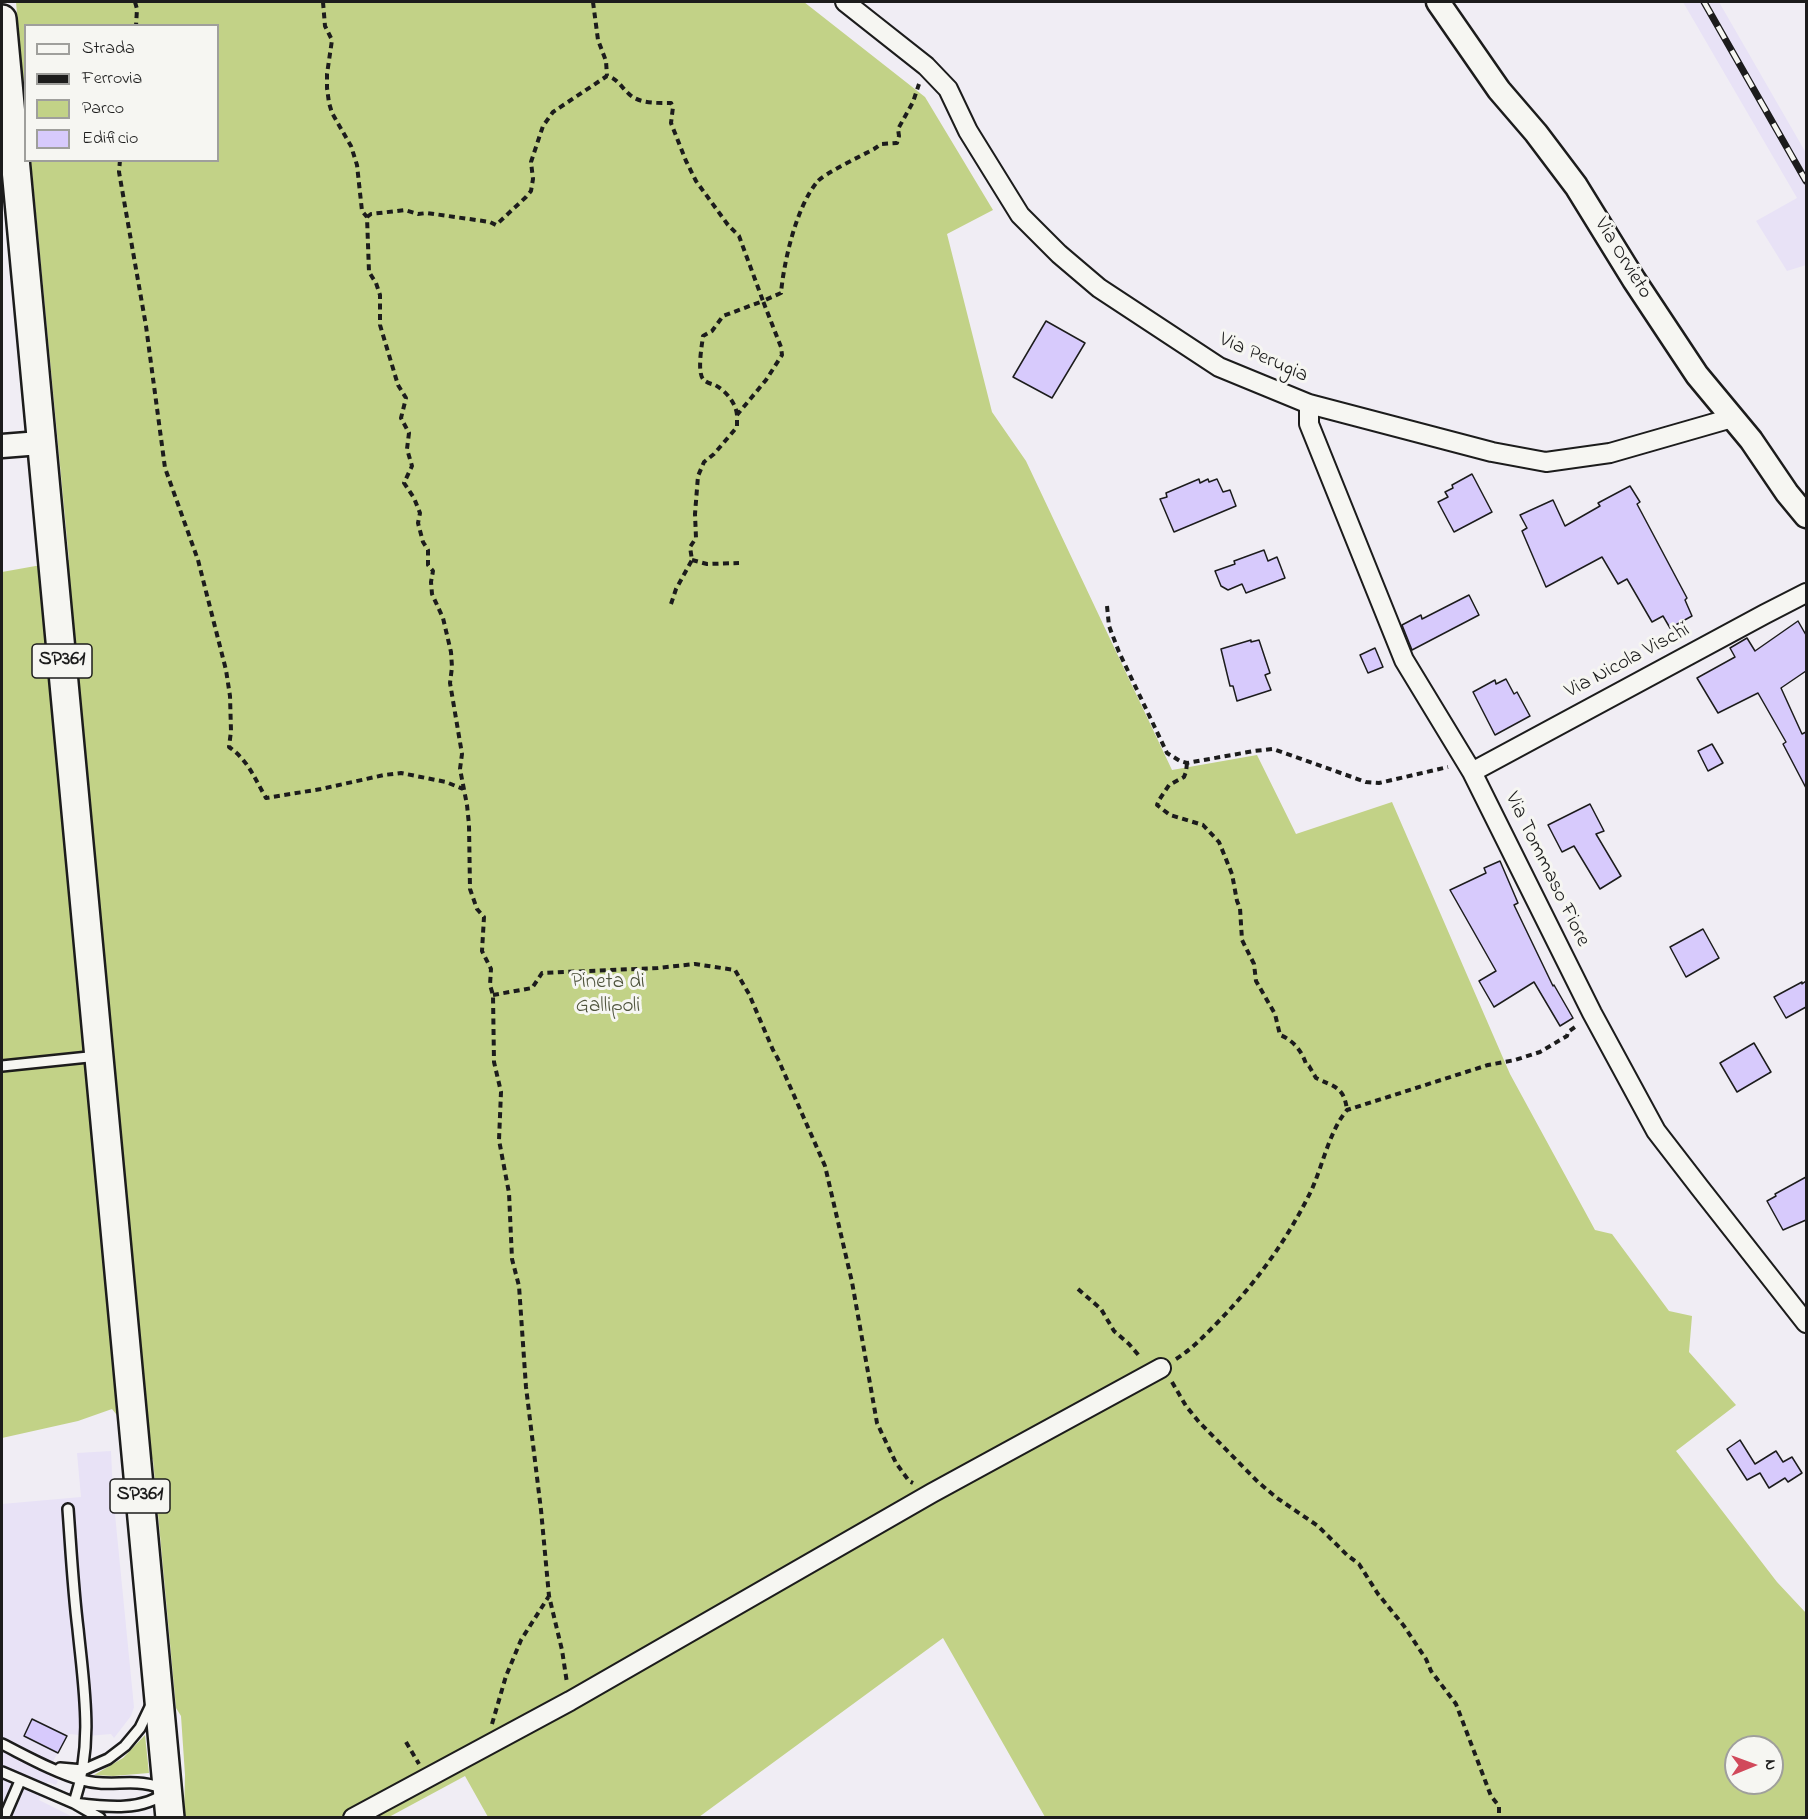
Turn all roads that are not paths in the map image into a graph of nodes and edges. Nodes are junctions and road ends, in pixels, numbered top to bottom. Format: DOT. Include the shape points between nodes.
graph roads {
  1 [pos="845,2"];
  2 [pos="1438,2"];
  3 [pos="2,19"];
  4 [pos="1309,404"];
  5 [pos="1732,418"];
  6 [pos="40,443"];
  7 [pos="2,446"];
  8 [pos="1806,516"];
  9 [pos="1806,593"];
  10 [pos="1469,767"];
  11 [pos="99,1056"];
  12 [pos="2,1066"];
  13 [pos="1806,1323"];
  14 [pos="1157,1370"];
  15 [pos="68,1509"];
  16 [pos="158,1689"];
  17 [pos="2,1744"];
  18 [pos="50,1767"];
  19 [pos="83,1770"];
  20 [pos="2,1772"];
  21 [pos="82,1780"];
  22 [pos="20,1781"];
  23 [pos="168,1791"];
  24 [pos="74,1803"];
  25 [pos="4,1818"];
  26 [pos="100,1818"];
  27 [pos="170,1818"];
  28 [pos="353,1818"];
  1 -- 4 [label="street, Via Perugia" via="926,66 948,89 968,131 1020,215 1059,254 1099,288 1218,368"];
  2 -- 5 [label="street, Via Orvieto" via="1499,90 1576,186 1697,375"];
  3 -- 6 [label="main road, SP361"];
  4 -- 5 [label="street, Via Perugia" via="1492,452 1546,462 1610,453"];
  4 -- 10 [label="street, Via Tommaso Fiore" via="1309,424 1404,660"];
  5 -- 8 [label="street, Via Orvieto"];
  6 -- 7 [label="street"];
  6 -- 11 [label="main road, SP361"];
  9 -- 10 [label="street, Via Nicola Vischi"];
  10 -- 13 [label="street, Via Tommaso Fiore" via="1592,1013 1656,1131"];
  11 -- 12 [label="lane"];
  11 -- 16 [label="main road, SP361"];
  14 -- 28 [label="street" via="932,1493 570,1701"];
  15 -- 19 [label="lane" via="87,1716"];
  16 -- 19 [label="lane" via="140,1728 125,1746 108,1760"];
  16 -- 23 [label="main road, SP361"];
  17 -- 18 [label="lane"];
  18 -- 19 [label="lane"];
  18 -- 21 [label="lane"];
  19 -- 21 [label="lane"];
  20 -- 22 [label="lane"];
  21 -- 23 [label="lane" via="108,1784 136,1782"];
  21 -- 24 [label="lane"];
  22 -- 24 [label="lane"];
  22 -- 25 [label="lane"];
  23 -- 24 [label="lane" via="142,1805 106,1807"];
  23 -- 27 [label="main road, SP361"];
  24 -- 26 [label="lane"];
}
